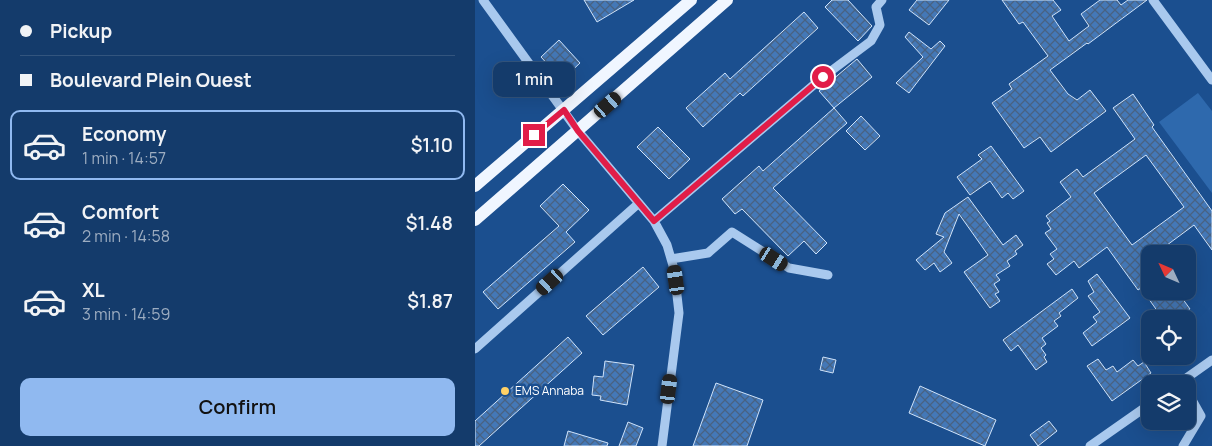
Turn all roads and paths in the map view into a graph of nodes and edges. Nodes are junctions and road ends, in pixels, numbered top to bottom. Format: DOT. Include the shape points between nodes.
graph roads {
  1 [pos="483,0"];
  2 [pos="691,0"];
  3 [pos="727,0"];
  4 [pos="882,0"];
  5 [pos="1153,0"];
  6 [pos="1212,80"];
  7 [pos="564,110"];
  8 [pos="578,131"];
  9 [pos="475,186"];
  10 [pos="639,203"];
  11 [pos="475,220"];
  12 [pos="654,221"];
  13 [pos="671,259"];
  14 [pos="828,275"];
  15 [pos="475,348"];
  16 [pos="1212,360"];
  17 [pos="1192,375"];
  18 [pos="1196,407"];
  19 [pos="1141,410"];
  20 [pos="1196,424"];
  21 [pos="1193,430"];
  22 [pos="662,446"];
  23 [pos="1090,446"];
  24 [pos="1183,446"];
  1 -- 7 [label="street"];
  2 -- 7 [label="main road"];
  3 -- 8 [label="main road"];
  4 -- 12 [label="street" via="876,7 881,25 871,41 823,77"];
  5 -- 6 [label="street"];
  7 -- 8 [label="street"];
  7 -- 9 [label="main road"];
  8 -- 10 [label="street"];
  8 -- 11 [label="main road"];
  10 -- 12 [label="street"];
  10 -- 15 [label="street"];
  12 -- 13 [label="street"];
  13 -- 14 [label="street" via="708,253 732,232 789,268"];
  13 -- 22 [label="street" via="679,313"];
  16 -- 17 [label="street"];
  18 -- 20 [label="street" via="1201,416"];
  19 -- 23 [label="street"];
  21 -- 24 [label="street"];
}
